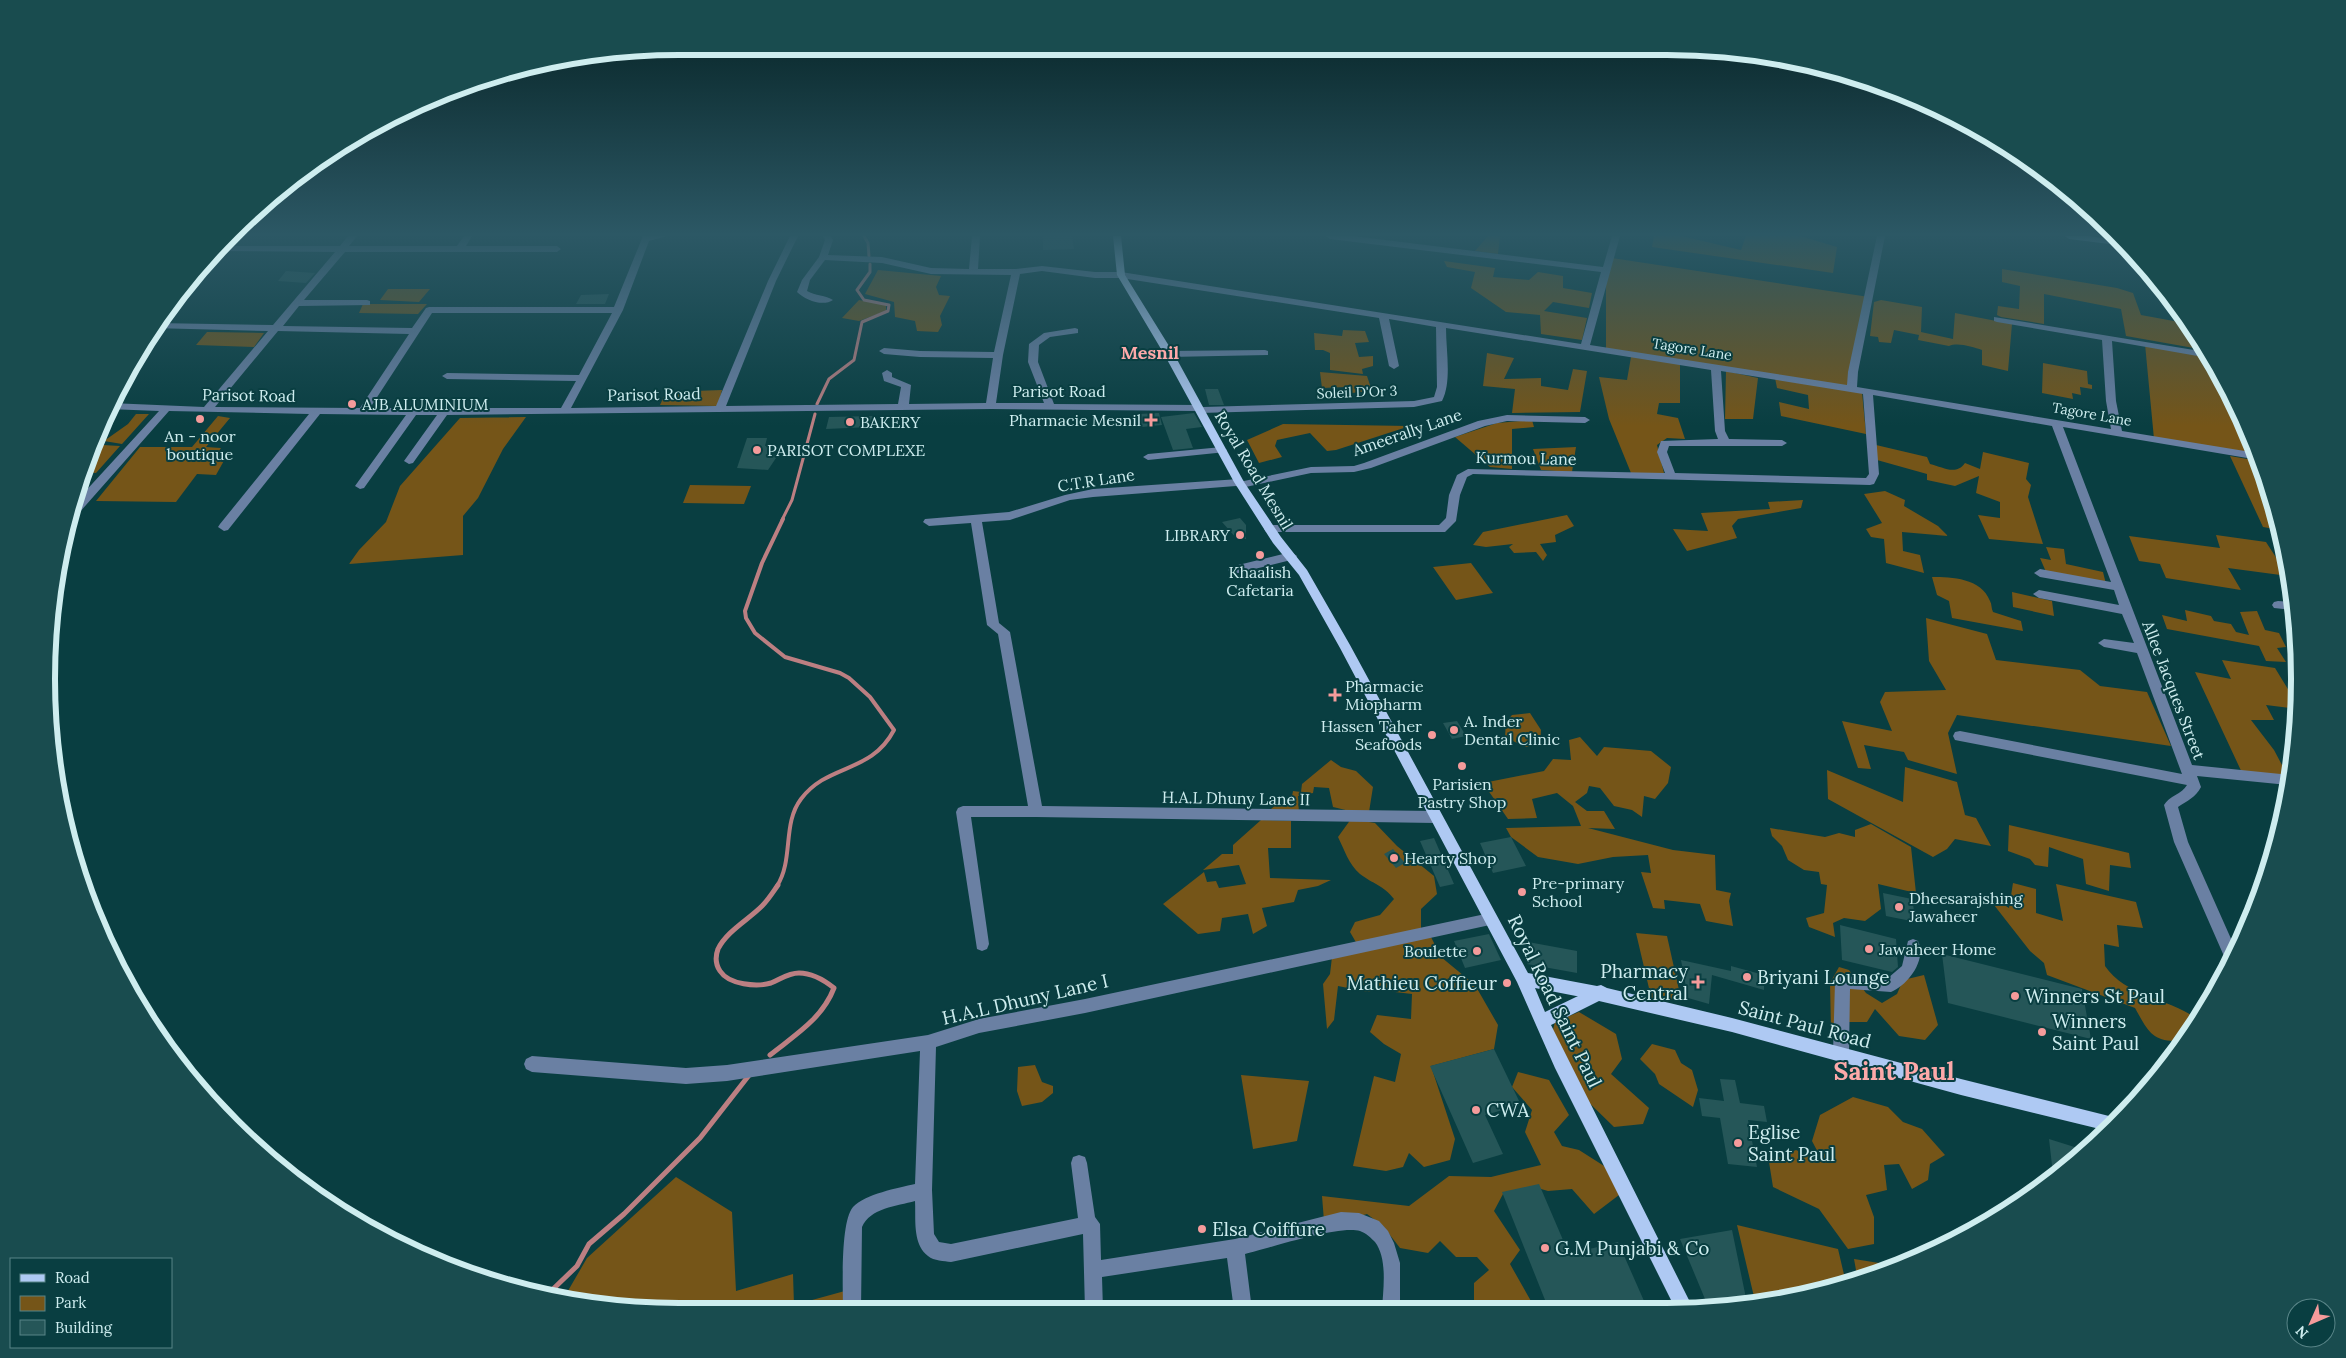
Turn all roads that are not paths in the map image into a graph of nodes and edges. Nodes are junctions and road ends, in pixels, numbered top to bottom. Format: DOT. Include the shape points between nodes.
graph roads {
  1 [pos="301,299"];
  2 [pos="622,299"];
  3 [pos="764,299"];
  4 [pos="823,299"];
  5 [pos="1010,299"];
  6 [pos="1136,299"];
  7 [pos="1281,299"];
  8 [pos="1598,299"];
  9 [pos="1868,299"];
  10 [pos="828,300"];
  11 [pos="298,303"];
  12 [pos="367,303"];
  13 [pos="618,310"];
  14 [pos="1383,315"];
  15 [pos="1997,319"];
  16 [pos="1441,324"];
  17 [pos="164,326"];
  18 [pos="278,328"];
  19 [pos="414,331"];
  20 [pos="1075,331"];
  21 [pos="2107,338"];
  22 [pos="1585,345"];
  23 [pos="884,351"];
  24 [pos="1265,353"];
  25 [pos="2199,353"];
  26 [pos="1169,354"];
  27 [pos="998,355"];
  28 [pos="1394,366"];
  29 [pos="1716,366"];
  30 [pos="887,373"];
  31 [pos="447,376"];
  32 [pos="582,378"];
  33 [pos="1852,388"];
  34 [pos="1868,391"];
  35 [pos="117,406"];
  36 [pos="991,406"];
  37 [pos="1050,407"];
  38 [pos="167,408"];
  39 [pos="720,408"];
  40 [pos="903,408"];
  41 [pos="1200,409"];
  42 [pos="207,410"];
  43 [pos="363,410"];
  44 [pos="565,410"];
  45 [pos="317,411"];
  46 [pos="413,412"];
  47 [pos="444,412"];
  48 [pos="1585,420"];
  49 [pos="2056,422"];
  50 [pos="2117,432"];
  51 [pos="1725,442"];
  52 [pos="1782,442"];
  53 [pos="1222,450"];
  54 [pos="2250,456"];
  55 [pos="1148,457"];
  56 [pos="409,461"];
  57 [pos="1671,476"];
  58 [pos="1240,483"];
  59 [pos="360,486"];
  60 [pos="80,505"];
  61 [pos="976,519"];
  62 [pos="929,522"];
  63 [pos="224,528"];
  64 [pos="1270,529"];
  65 [pos="1290,556"];
  66 [pos="1234,570"];
  67 [pos="2040,573"];
  68 [pos="2117,588"];
  69 [pos="2039,594"];
  70 [pos="2278,604"];
  71 [pos="2287,605"];
  72 [pos="2126,610"];
  73 [pos="2104,643"];
  74 [pos="2140,649"];
  75 [pos="1380,714"];
  76 [pos="1960,736"];
  77 [pos="2190,775"];
  78 [pos="2283,780"];
  79 [pos="1036,811"];
  80 [pos="1435,817"];
  81 [pos="1490,919"];
  82 [pos="982,944"];
  83 [pos="1913,946"];
  84 [pos="2229,951"];
  85 [pos="1523,979"];
  86 [pos="1601,992"];
  87 [pos="1541,1022"];
  88 [pos="928,1042"];
  89 [pos="1841,1054"];
  90 [pos="532,1064"];
  91 [pos="2105,1122"];
  92 [pos="1079,1164"];
  93 [pos="923,1190"];
  94 [pos="1087,1224"];
  95 [pos="1235,1248"];
  96 [pos="1092,1270"];
  97 [pos="852,1303"];
  98 [pos="1094,1303"];
  99 [pos="1242,1303"];
  100 [pos="1391,1303"];
  101 [pos="1682,1303"];
  1 -- 11 [label="street"];
  2 -- 13 [label="street"];
  3 -- 39 [label="street"];
  4 -- 10 [label="street"];
  5 -- 27 [label="street"];
  6 -- 26 [label="main road, Royal Road Mesnil"];
  7 -- 14 [label="street, Tagore Lane"];
  8 -- 22 [label="street"];
  9 -- 33 [label="street"];
  11 -- 12 [label="street"];
  11 -- 18 [label="street"];
  13 -- 19 [label="street" via="429,310"];
  13 -- 32 [label="street"];
  14 -- 16 [label="street, Tagore Lane"];
  14 -- 28 [label="street"];
  15 -- 21 [label="street"];
  16 -- 22 [label="street, Tagore Lane"];
  16 -- 41 [label="street, Soleil D'Or 3" via="1442,387 1438,399 1414,404"];
  17 -- 18 [label="street"];
  18 -- 19 [label="street"];
  18 -- 42 [label="street"];
  19 -- 43 [label="street"];
  20 -- 37 [label="street" via="1047,335 1034,344 1033,362"];
  21 -- 25 [label="street"];
  21 -- 50 [label="street" via="2111,401"];
  22 -- 29 [label="street, Tagore Lane"];
  23 -- 27 [label="street"];
  24 -- 26 [label="street"];
  26 -- 41 [label="main road, Royal Road Mesnil"];
  27 -- 36 [label="street"];
  29 -- 33 [label="street, Tagore Lane"];
  29 -- 51 [label="street" via="1720,431"];
  30 -- 40 [label="street" via="887,379 906,385"];
  31 -- 32 [label="street"];
  32 -- 44 [label="street"];
  33 -- 34 [label="street, Tagore Lane"];
  34 -- 49 [label="street, Tagore Lane"];
  34 -- 57 [label="street, Kurmou Lane" via="1874,474 1870,482"];
  35 -- 38 [label="street, Parisot Road"];
  36 -- 37 [label="street, Parisot Road"];
  36 -- 40 [label="street, Parisot Road"];
  37 -- 41 [label="street, Parisot Road"];
  38 -- 42 [label="street, Parisot Road"];
  38 -- 60 [label="street"];
  39 -- 40 [label="street, Parisot Road"];
  39 -- 44 [label="street, Parisot Road"];
  41 -- 53 [label="main road, Royal Road Mesnil"];
  42 -- 45 [label="street, Parisot Road"];
  43 -- 45 [label="street, Parisot Road"];
  43 -- 46 [label="street, Parisot Road"];
  44 -- 47 [label="street, Parisot Road"];
  45 -- 63 [label="street"];
  46 -- 47 [label="street, Parisot Road"];
  46 -- 59 [label="street"];
  47 -- 56 [label="street"];
  48 -- 58 [label="street, Ameerally Lane" via="1507,418 1482,423 1367,466 1311,470"];
  49 -- 50 [label="street, Tagore Lane"];
  49 -- 68 [label="street, Allee Jacques Street"];
  50 -- 54 [label="street, Tagore Lane"];
  51 -- 52 [label="street"];
  51 -- 57 [label="street" via="1665,443 1662,452"];
  53 -- 55 [label="street"];
  53 -- 58 [label="main road, Royal Road Mesnil"];
  57 -- 64 [label="street, Kurmou Lane" via="1472,471 1462,475 1452,501 1452,516 1448,526 1442,529"];
  58 -- 61 [label="street, C.T.R Lane" via="1093,493 1069,497 1010,516"];
  58 -- 64 [label="main road, Royal Road Mesnil"];
  61 -- 62 [label="street, C.T.R Lane"];
  61 -- 79 [label="street" via="993,625 1004,632"];
  64 -- 65 [label="main road, Royal Road Mesnil"];
  65 -- 66 [label="street"];
  65 -- 75 [label="main road, Royal Road Mesnil" via="1346,648"];
  67 -- 68 [label="street"];
  68 -- 72 [label="street, Allee Jacques Street"];
  69 -- 72 [label="street"];
  70 -- 71 [label="street"];
  72 -- 74 [label="street, Allee Jacques Street"];
  73 -- 74 [label="street"];
  74 -- 77 [label="street, Allee Jacques Street"];
  75 -- 80 [label="main road, Royal Road Saint Paul"];
  76 -- 77 [label="street"];
  77 -- 78 [label="street"];
  77 -- 84 [label="street, Allee Jacques Street" via="2194,786 2189,794 2170,805 2181,842"];
  79 -- 80 [label="street, H.A.L Dhuny Lane II"];
  79 -- 82 [label="street, H.A.L Dhuny Lane II" via="964,812"];
  80 -- 81 [label="main road, Royal Road Saint Paul"];
  81 -- 85 [label="main road, Royal Road Saint Paul"];
  81 -- 88 [label="street, H.A.L Dhuny Lane I" via="979,1026"];
  83 -- 89 [label="street" via="1909,969 1891,985 1843,982"];
  85 -- 86 [label="main road, Saint Paul Road"];
  85 -- 87 [label="main road, Royal Road Saint Paul"];
  86 -- 87 [label="main road"];
  86 -- 89 [label="main road, Saint Paul Road"];
  87 -- 101 [label="main road, Royal Road Saint Paul"];
  88 -- 90 [label="street, H.A.L Dhuny Lane I" via="727,1073 686,1076"];
  88 -- 93 [label="street"];
  89 -- 91 [label="main road, Saint Paul Road"];
  92 -- 94 [label="street"];
  93 -- 94 [label="street" via="926,1237 934,1250 951,1253"];
  93 -- 97 [label="street" via="876,1203 859,1213 853,1226"];
  94 -- 96 [label="street" via="1091,1224"];
  95 -- 96 [label="street"];
  95 -- 99 [label="street"];
  95 -- 100 [label="street" via="1341,1221 1352,1220 1373,1226 1387,1244 1393,1275"];
  96 -- 98 [label="street"];
}
